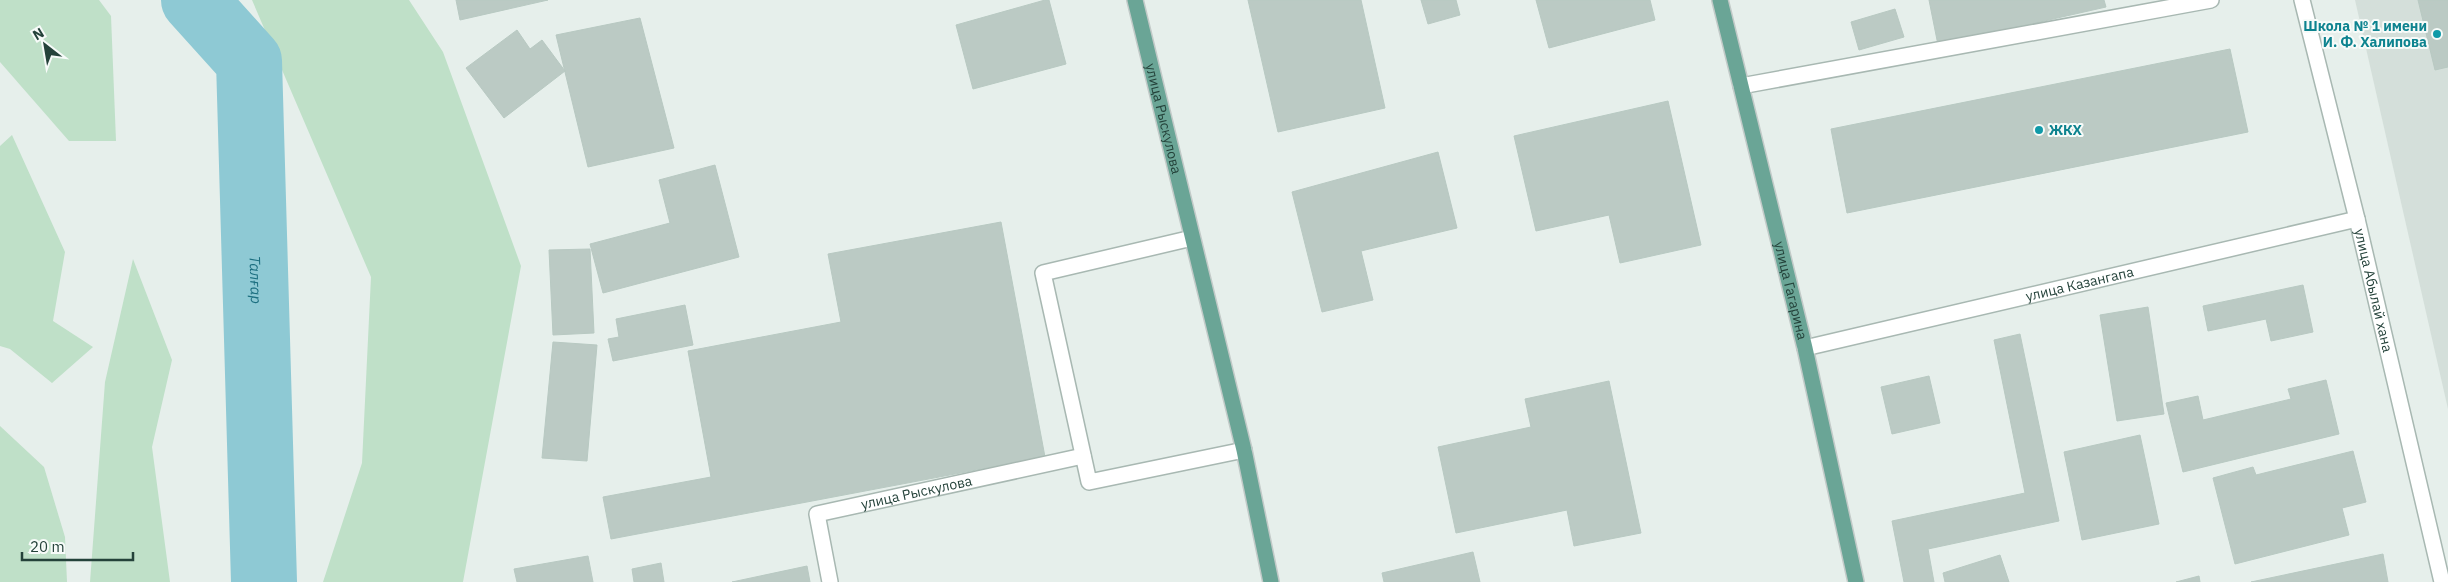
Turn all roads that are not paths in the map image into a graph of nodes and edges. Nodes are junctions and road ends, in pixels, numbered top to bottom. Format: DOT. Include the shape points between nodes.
graph roads {
  1 [pos="1135,0"];
  2 [pos="1720,0"];
  3 [pos="2211,0"];
  4 [pos="2302,0"];
  5 [pos="1741,86"];
  6 [pos="2357,219"];
  7 [pos="1192,238"];
  8 [pos="1805,348"];
  9 [pos="1244,450"];
  10 [pos="1083,456"];
  11 [pos="830,582"];
  12 [pos="1271,582"];
  13 [pos="1856,582"];
  14 [pos="2442,582"];
  1 -- 7 [label="main road, улица Рыскулова"];
  2 -- 5 [label="main road, улица Гагарина"];
  3 -- 5 [label="street"];
  4 -- 6 [label="street, улица Абылай хана"];
  5 -- 8 [label="main road, улица Гагарина"];
  6 -- 8 [label="street, улица Казангапа"];
  6 -- 14 [label="street, улица Абылай хана"];
  7 -- 9 [label="main road, улица Рыскулова"];
  7 -- 10 [label="street" via="1043,273"];
  8 -- 13 [label="main road, улица Гагарина"];
  9 -- 10 [label="street" via="1088,482"];
  9 -- 12 [label="main road, улица Рыскулова"];
  10 -- 11 [label="street, улица Рыскулова" via="817,514"];
}
